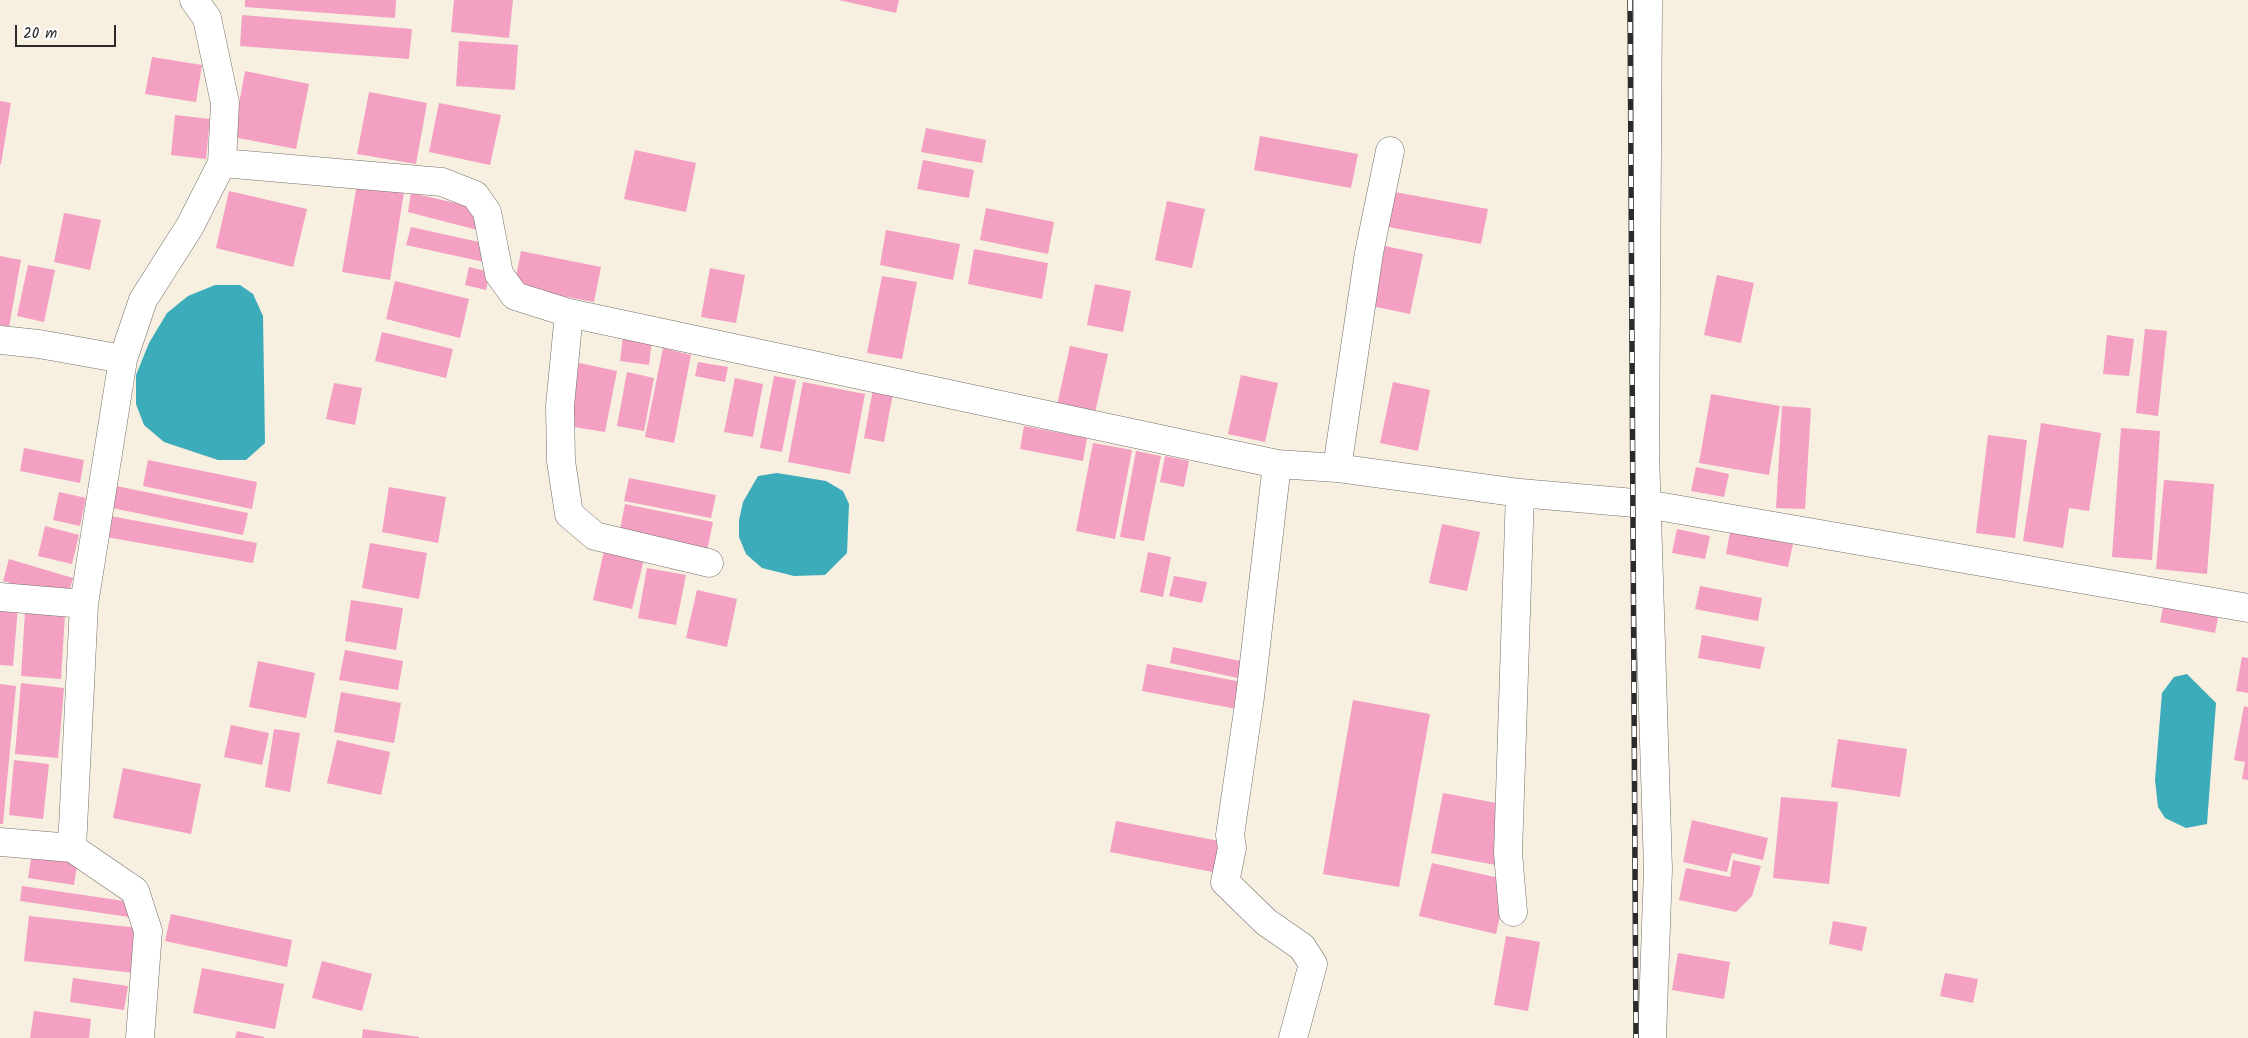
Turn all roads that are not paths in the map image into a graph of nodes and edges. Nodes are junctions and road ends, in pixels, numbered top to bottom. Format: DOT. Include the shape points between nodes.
graph roads {
  1 [pos="194,0"];
  2 [pos="1648,0"];
  3 [pos="1390,151"];
  4 [pos="222,163"];
  5 [pos="569,313"];
  6 [pos="0,340"];
  7 [pos="123,359"];
  8 [pos="1277,464"];
  9 [pos="1337,468"];
  10 [pos="1520,493"];
  11 [pos="1646,504"];
  12 [pos="709,563"];
  13 [pos="0,597"];
  14 [pos="84,604"];
  15 [pos="2248,608"];
  16 [pos="0,842"];
  17 [pos="72,848"];
  18 [pos="1513,912"];
  19 [pos="140,1038"];
  20 [pos="1293,1038"];
  21 [pos="1652,1038"];
  1 -- 4 [label="street" via="207,18 225,103"];
  2 -- 11 [label="street"];
  3 -- 9 [label="street" via="1368,253"];
  4 -- 5 [label="street" via="442,182 475,195 488,212 499,274 515,296"];
  4 -- 7 [label="street" via="190,226 143,300"];
  5 -- 8 [label="street"];
  5 -- 12 [label="street" via="560,406 561,461 569,514 595,536"];
  6 -- 7 [label="street"];
  7 -- 14 [label="street"];
  8 -- 9 [label="street"];
  8 -- 20 [label="street" via="1230,835 1232,848 1225,882 1266,922 1302,947 1313,964"];
  9 -- 10 [label="street"];
  10 -- 11 [label="street"];
  10 -- 18 [label="street" via="1508,853"];
  11 -- 15 [label="street"];
  11 -- 21 [label="street" via="1658,869"];
  13 -- 14 [label="street"];
  14 -- 17 [label="street"];
  16 -- 17 [label="street"];
  17 -- 19 [label="street" via="135,891 148,931"];
}
